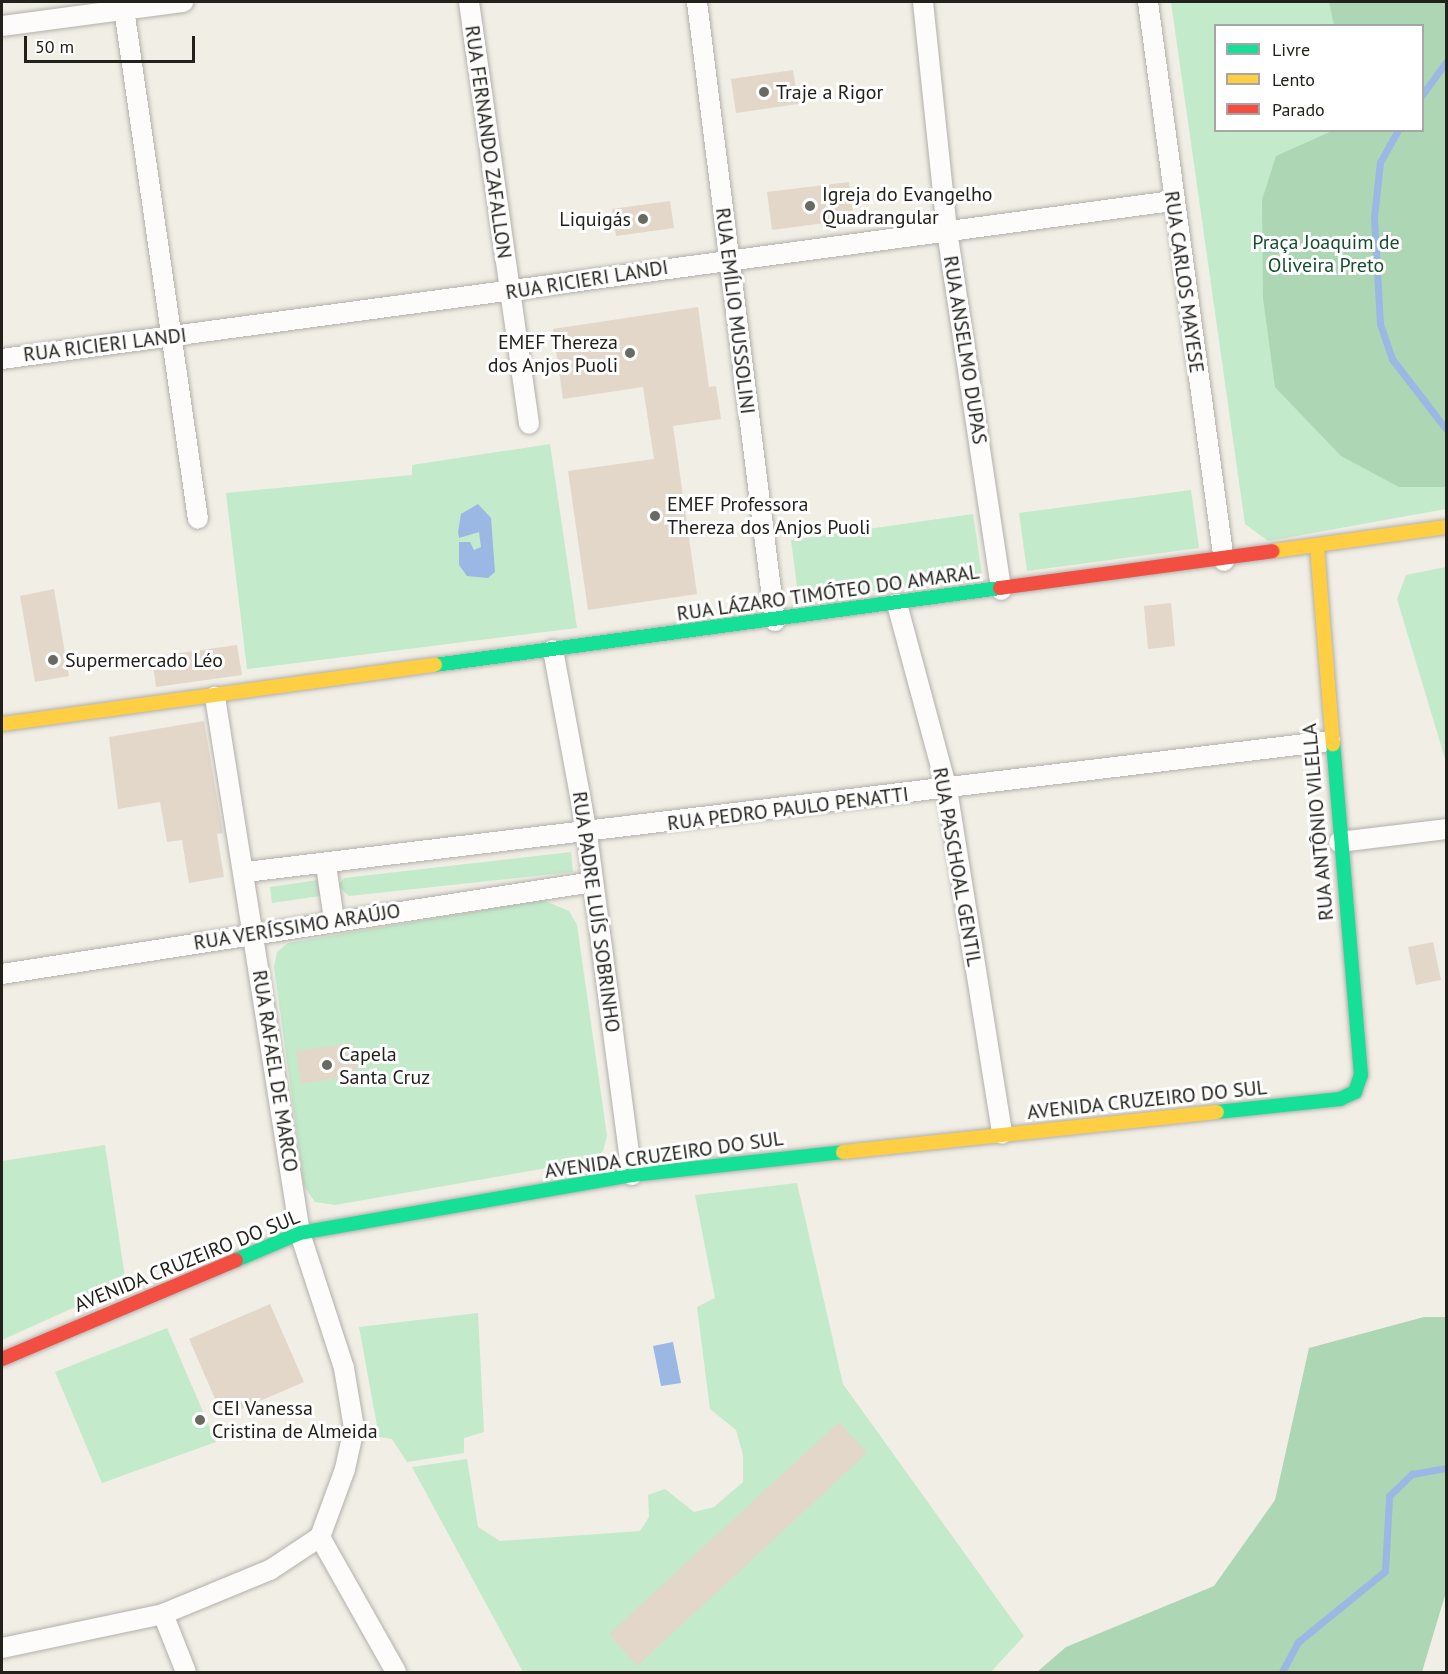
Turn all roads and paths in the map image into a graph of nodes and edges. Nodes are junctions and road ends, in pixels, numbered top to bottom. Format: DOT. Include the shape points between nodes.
graph roads {
  1 [pos="183,2"];
  2 [pos="469,2"];
  3 [pos="697,2"];
  4 [pos="923,2"];
  5 [pos="1148,2"];
  6 [pos="124,5"];
  7 [pos="2,26"];
  8 [pos="1172,201"];
  9 [pos="947,231"];
  10 [pos="727,258"];
  11 [pos="508,292"];
  12 [pos="170,337"];
  13 [pos="2,359"];
  14 [pos="529,424"];
  15 [pos="198,519"];
  16 [pos="1445,527"];
  17 [pos="1317,547"];
  18 [pos="1224,561"];
  19 [pos="1001,590"];
  20 [pos="897,604"];
  21 [pos="775,621"];
  22 [pos="553,650"];
  23 [pos="215,697"];
  24 [pos="2,724"];
  25 [pos="1330,741"];
  26 [pos="947,789"];
  27 [pos="1446,829"];
  28 [pos="587,834"];
  29 [pos="1340,842"];
  30 [pos="326,865"];
  31 [pos="246,872"];
  32 [pos="593,882"];
  33 [pos="334,920"];
  34 [pos="255,934"];
  35 [pos="2,975"];
  36 [pos="1355,1092"];
  37 [pos="1002,1134"];
  38 [pos="632,1175"];
  39 [pos="300,1233"];
  40 [pos="2,1359"];
  41 [pos="320,1538"];
  42 [pos="163,1614"];
  43 [pos="2,1648"];
  44 [pos="186,1672"];
  45 [pos="396,1672"];
  1 -- 6 [label="street"];
  2 -- 11 [label="street, RUA FERNANDO ZAFALLON"];
  3 -- 10 [label="street, RUA EMÍLIO MUSSOLINI"];
  4 -- 9 [label="street, RUA ANSELMO DUPAS"];
  5 -- 8 [label="street, RUA CARLOS MAYESE"];
  6 -- 7 [label="street"];
  6 -- 12 [label="street"];
  8 -- 9 [label="street, RUA RICIERI LANDI"];
  8 -- 18 [label="street, RUA CARLOS MAYESE"];
  9 -- 10 [label="street, RUA RICIERI LANDI"];
  9 -- 19 [label="street, RUA ANSELMO DUPAS"];
  10 -- 11 [label="street, RUA RICIERI LANDI"];
  10 -- 21 [label="street, RUA EMÍLIO MUSSOLINI"];
  11 -- 12 [label="street, RUA RICIERI LANDI"];
  11 -- 14 [label="street, RUA FERNANDO ZAFALLON"];
  12 -- 13 [label="street, RUA RICIERI LANDI"];
  12 -- 15 [label="street"];
  16 -- 17 [label="street, RUA LÁZARO TIMÓTEO DO AMARAL"];
  17 -- 18 [label="street, RUA LÁZARO TIMÓTEO DO AMARAL"];
  17 -- 25 [label="street, RUA ANTÔNIO VILELLA"];
  18 -- 19 [label="street, RUA LÁZARO TIMÓTEO DO AMARAL"];
  19 -- 20 [label="street, RUA LÁZARO TIMÓTEO DO AMARAL"];
  20 -- 21 [label="street, RUA LÁZARO TIMÓTEO DO AMARAL"];
  20 -- 26 [label="street, RUA PASCHOAL GENTIL"];
  21 -- 22 [label="street, RUA LÁZARO TIMÓTEO DO AMARAL"];
  22 -- 23 [label="street, RUA LÁZARO TIMÓTEO DO AMARAL"];
  22 -- 28 [label="street, RUA PADRE LUÍS SOBRINHO"];
  23 -- 24 [label="street, RUA LÁZARO TIMÓTEO DO AMARAL"];
  23 -- 31 [label="street, RUA RAFAEL DE MARCO"];
  25 -- 26 [label="street, RUA PEDRO PAULO PENATTI"];
  25 -- 29 [label="street, RUA ANTÔNIO VILELLA"];
  26 -- 28 [label="street, RUA PEDRO PAULO PENATTI"];
  26 -- 37 [label="street, RUA PASCHOAL GENTIL"];
  27 -- 29 [label="street"];
  28 -- 30 [label="street, RUA PEDRO PAULO PENATTI"];
  28 -- 32 [label="street, RUA PADRE LUÍS SOBRINHO"];
  29 -- 36 [label="street, RUA ANTÔNIO VILELLA" via="1361,1075"];
  30 -- 31 [label="street, RUA PEDRO PAULO PENATTI"];
  30 -- 33 [label="street"];
  31 -- 34 [label="street, RUA RAFAEL DE MARCO"];
  32 -- 33 [label="street, RUA VERÍSSIMO ARAÚJO"];
  32 -- 38 [label="street, RUA PADRE LUÍS SOBRINHO"];
  33 -- 34 [label="street, RUA VERÍSSIMO ARAÚJO"];
  34 -- 35 [label="street, RUA VERÍSSIMO ARAÚJO"];
  34 -- 39 [label="street, RUA RAFAEL DE MARCO"];
  36 -- 37 [label="street, AVENIDA CRUZEIRO DO SUL" via="1340,1100"];
  37 -- 38 [label="street, AVENIDA CRUZEIRO DO SUL"];
  38 -- 39 [label="street, AVENIDA CRUZEIRO DO SUL"];
  39 -- 40 [label="street, AVENIDA CRUZEIRO DO SUL"];
  39 -- 41 [label="street, RUA RAFAEL DE MARCO" via="344,1368 354,1428"];
  41 -- 42 [label="street" via="270,1570"];
  41 -- 45 [label="street"];
  42 -- 43 [label="street"];
  42 -- 44 [label="street"];
}
